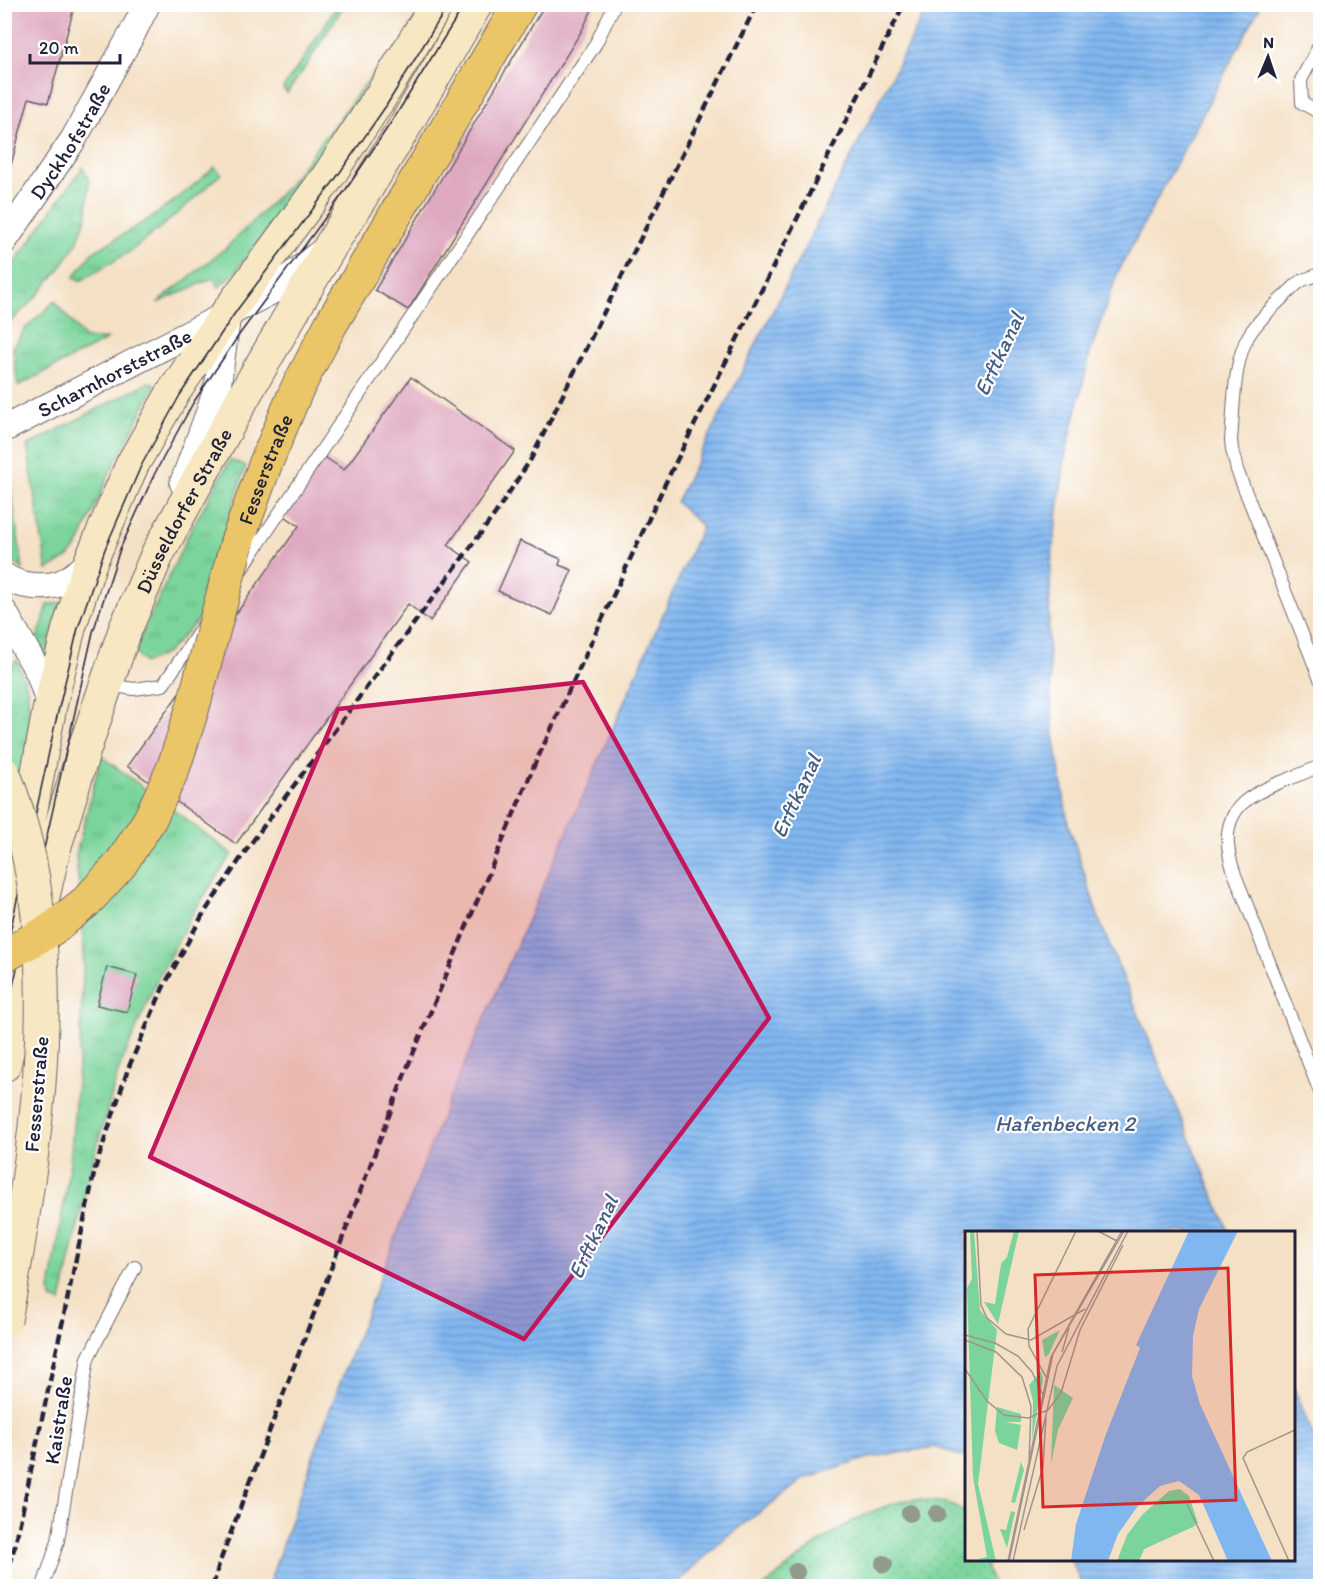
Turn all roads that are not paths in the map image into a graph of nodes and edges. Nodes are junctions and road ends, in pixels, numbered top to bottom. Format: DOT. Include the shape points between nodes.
graph roads {
  1 [pos="147,4"];
  2 [pos="437,4"];
  3 [pos="476,4"];
  4 [pos="520,4"];
  5 [pos="615,4"];
  6 [pos="1320,44"];
  7 [pos="1320,113"];
  8 [pos="4,241"];
  9 [pos="332,245"];
  10 [pos="1320,274"];
  11 [pos="225,316"];
  12 [pos="4,429"];
  13 [pos="158,553"];
  14 [pos="90,563"];
  15 [pos="4,576"];
  16 [pos="4,612"];
  17 [pos="1320,679"];
  18 [pos="107,684"];
  19 [pos="50,706"];
  20 [pos="1320,766"];
  21 [pos="4,774"];
  22 [pos="4,925"];
  23 [pos="4,956"];
  24 [pos="4,1065"];
  25 [pos="1320,1092"];
  26 [pos="135,1267"];
  27 [pos="5,1321"];
  28 [pos="43,1587"];
  1 -- 8 [label="street, Dyckhofstraße" via="73,140"];
  2 -- 11 [label="main road" via="327,178"];
  3 -- 9 [label="main road, Düsseldorfer Straße"];
  4 -- 23 [label="main road, Fesserstraße, bridge" via="331,324 296,391 237,542 193,707 173,769 150,819 120,865 86,902 52,929"];
  5 -- 18 [label="lane" via="595,45 163,685 134,689"];
  6 -- 7 [label="lane" via="1301,80 1302,103"];
  9 -- 11 [label="street, Scharnhorststraße" via="272,291"];
  9 -- 13 [label="main road, Düsseldorfer Straße"];
  10 -- 17 [label="lane" via="1297,284 1257,324 1243,347 1237,374 1232,449"];
  11 -- 12 [label="street, Scharnhorststraße"];
  11 -- 13 [label="street, Scharnhorststraße" via="218,384"];
  11 -- 14 [label="main road" via="173,393 132,465"];
  13 -- 18 [label="main road, Düsseldorfer Straße"];
  14 -- 15 [label="street" via="62,582 36,587"];
  14 -- 19 [label="main road"];
  16 -- 19 [label="street" via="39,673"];
  18 -- 24 [label="main road, Düsseldorfer Straße" via="54,849"];
  19 -- 22 [label="main road"];
  20 -- 25 [label="lane" via="1246,799 1232,819 1228,844 1241,890"];
  21 -- 27 [label="main road, Fesserstraße, bridge" via="26,844 35,898 42,1018 30,1168"];
  26 -- 28 [label="lane, Kaistraße" via="88,1358 58,1541"];
}
